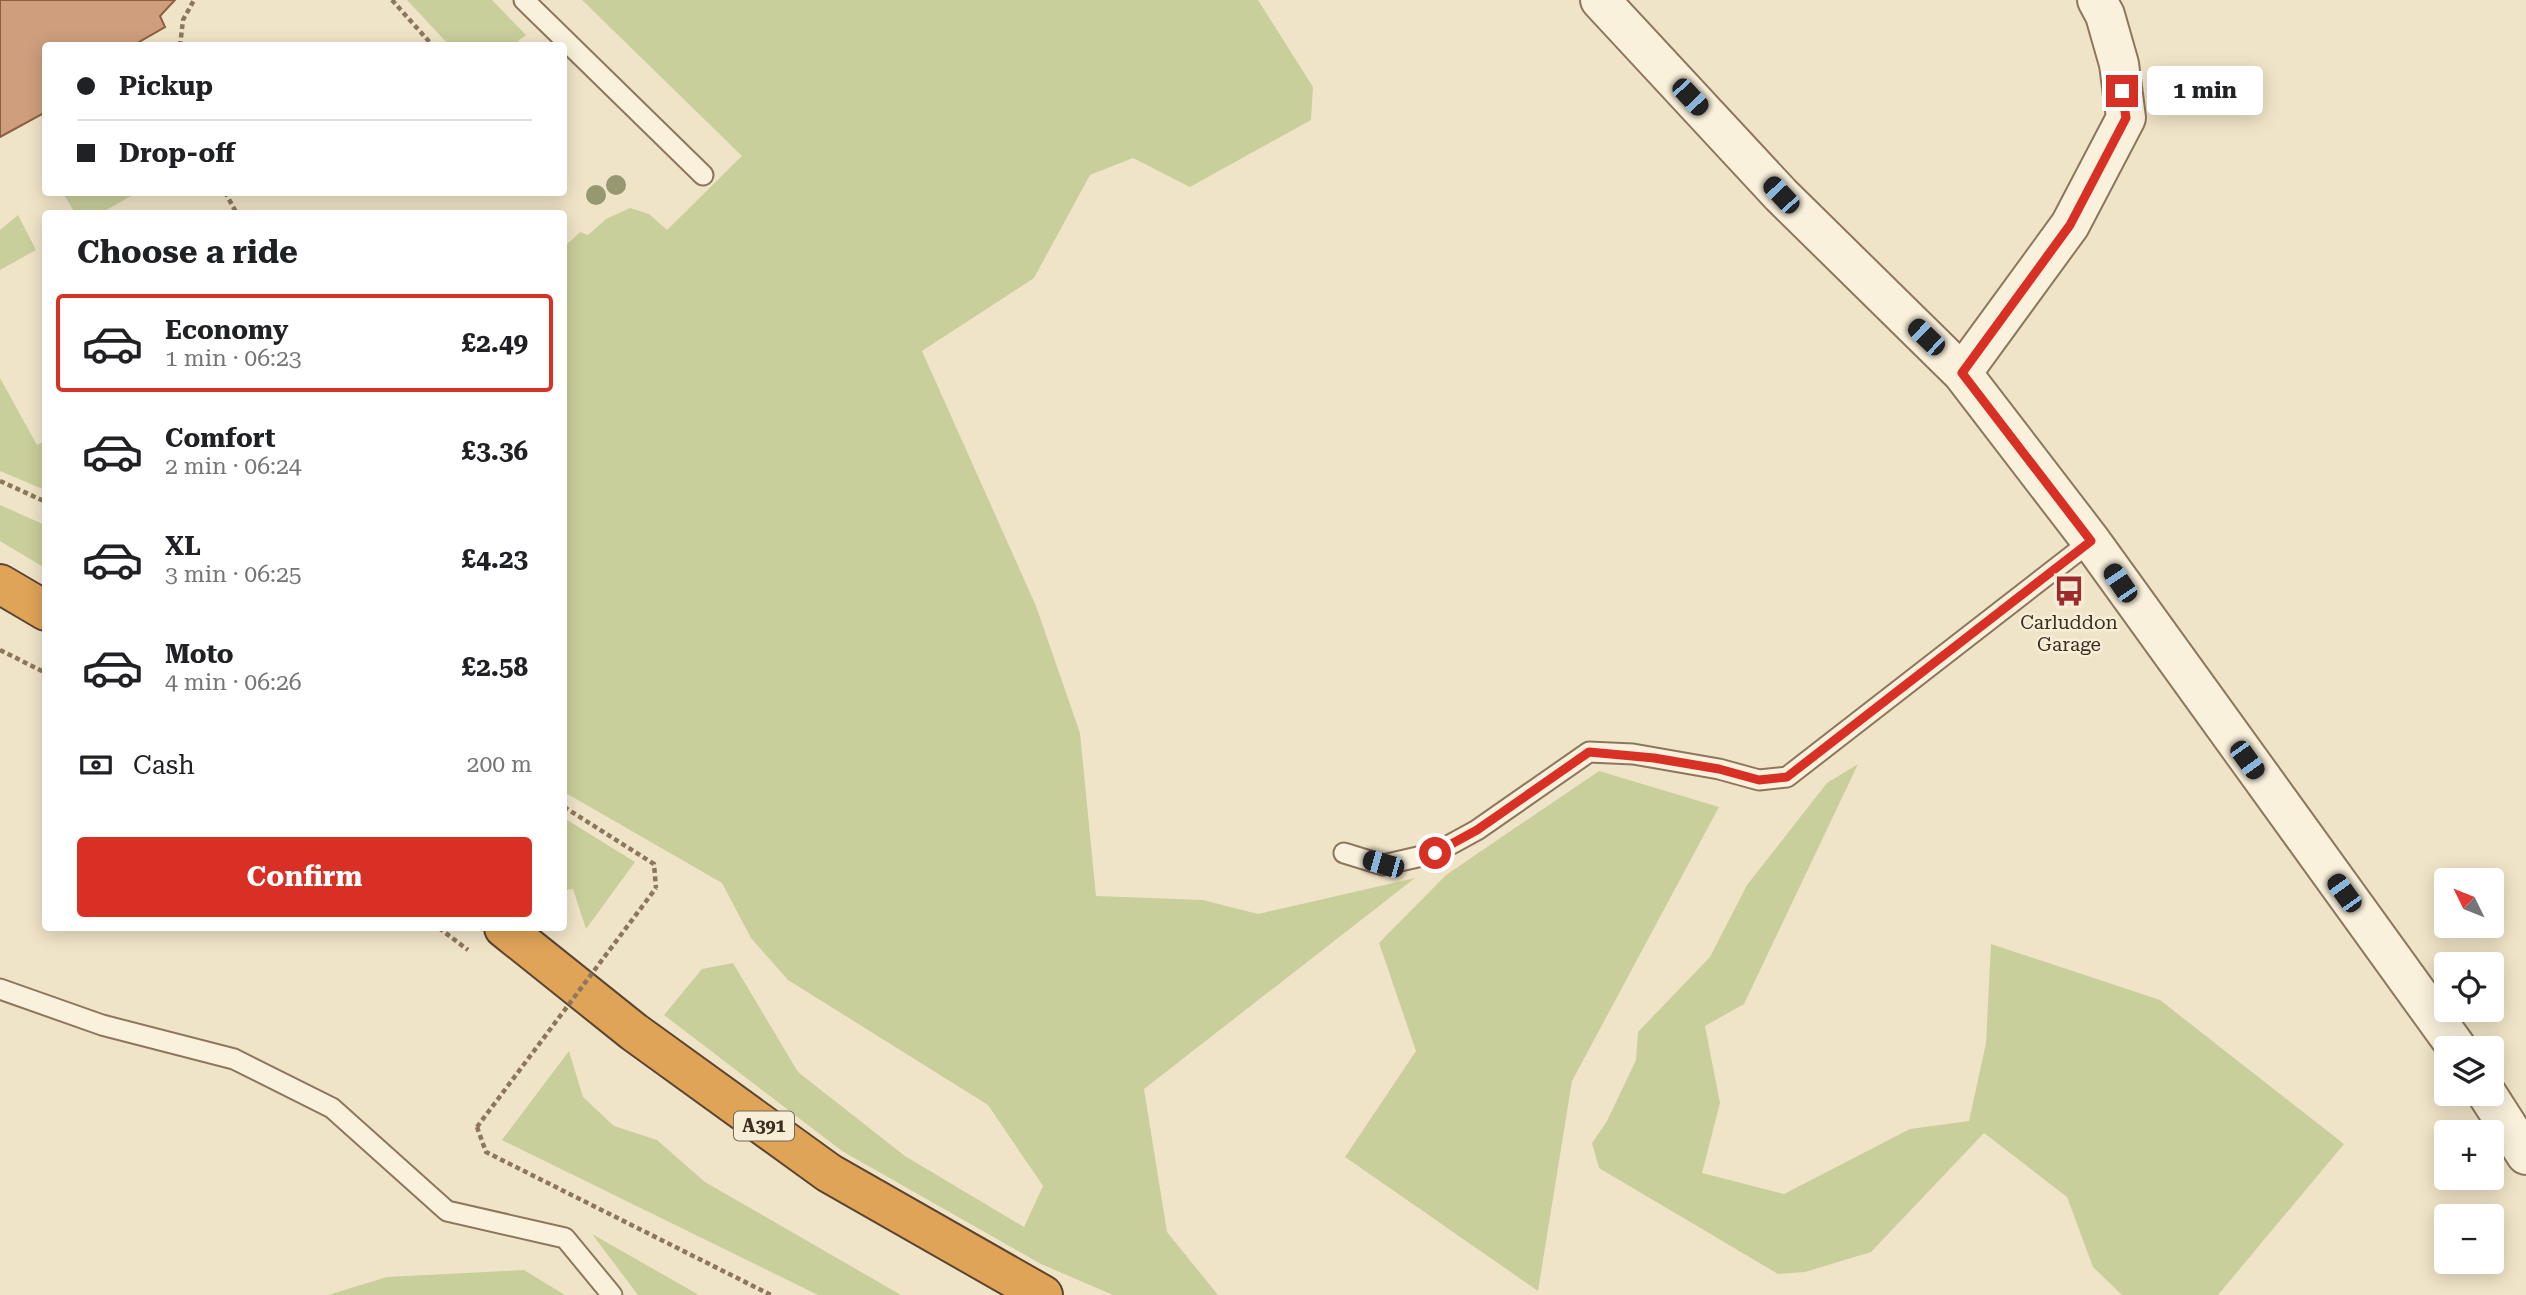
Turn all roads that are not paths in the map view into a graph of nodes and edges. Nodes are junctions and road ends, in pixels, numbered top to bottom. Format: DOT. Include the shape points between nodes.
graph roads {
  1 [pos="524,0"];
  2 [pos="1600,0"];
  3 [pos="2097,0"];
  4 [pos="567,42"];
  5 [pos="567,42"];
  6 [pos="703,175"];
  7 [pos="1962,373"];
  8 [pos="2091,541"];
  9 [pos="1344,853"];
  10 [pos="508,931"];
  11 [pos="0,989"];
  12 [pos="2448,1036"];
  13 [pos="2495,1106"];
  14 [pos="2526,1156"];
  15 [pos="612,1295"];
  16 [pos="1043,1295"];
  1 -- 4 [label="lane"];
  2 -- 7 [label="street" via="1781,195"];
  3 -- 7 [label="street" via="2119,64 2126,118 2070,225"];
  5 -- 6 [label="lane"];
  7 -- 8 [label="street"];
  8 -- 9 [label="lane" via="1787,777 1759,780 1658,758 1589,752 1477,830 1435,853 1383,864"];
  8 -- 12 [label="street"];
  10 -- 16 [label="highway, A391" via="634,1032 829,1173"];
  11 -- 15 [label="lane" via="102,1025 234,1059 332,1108 447,1211 565,1238"];
  13 -- 14 [label="street"];
}
